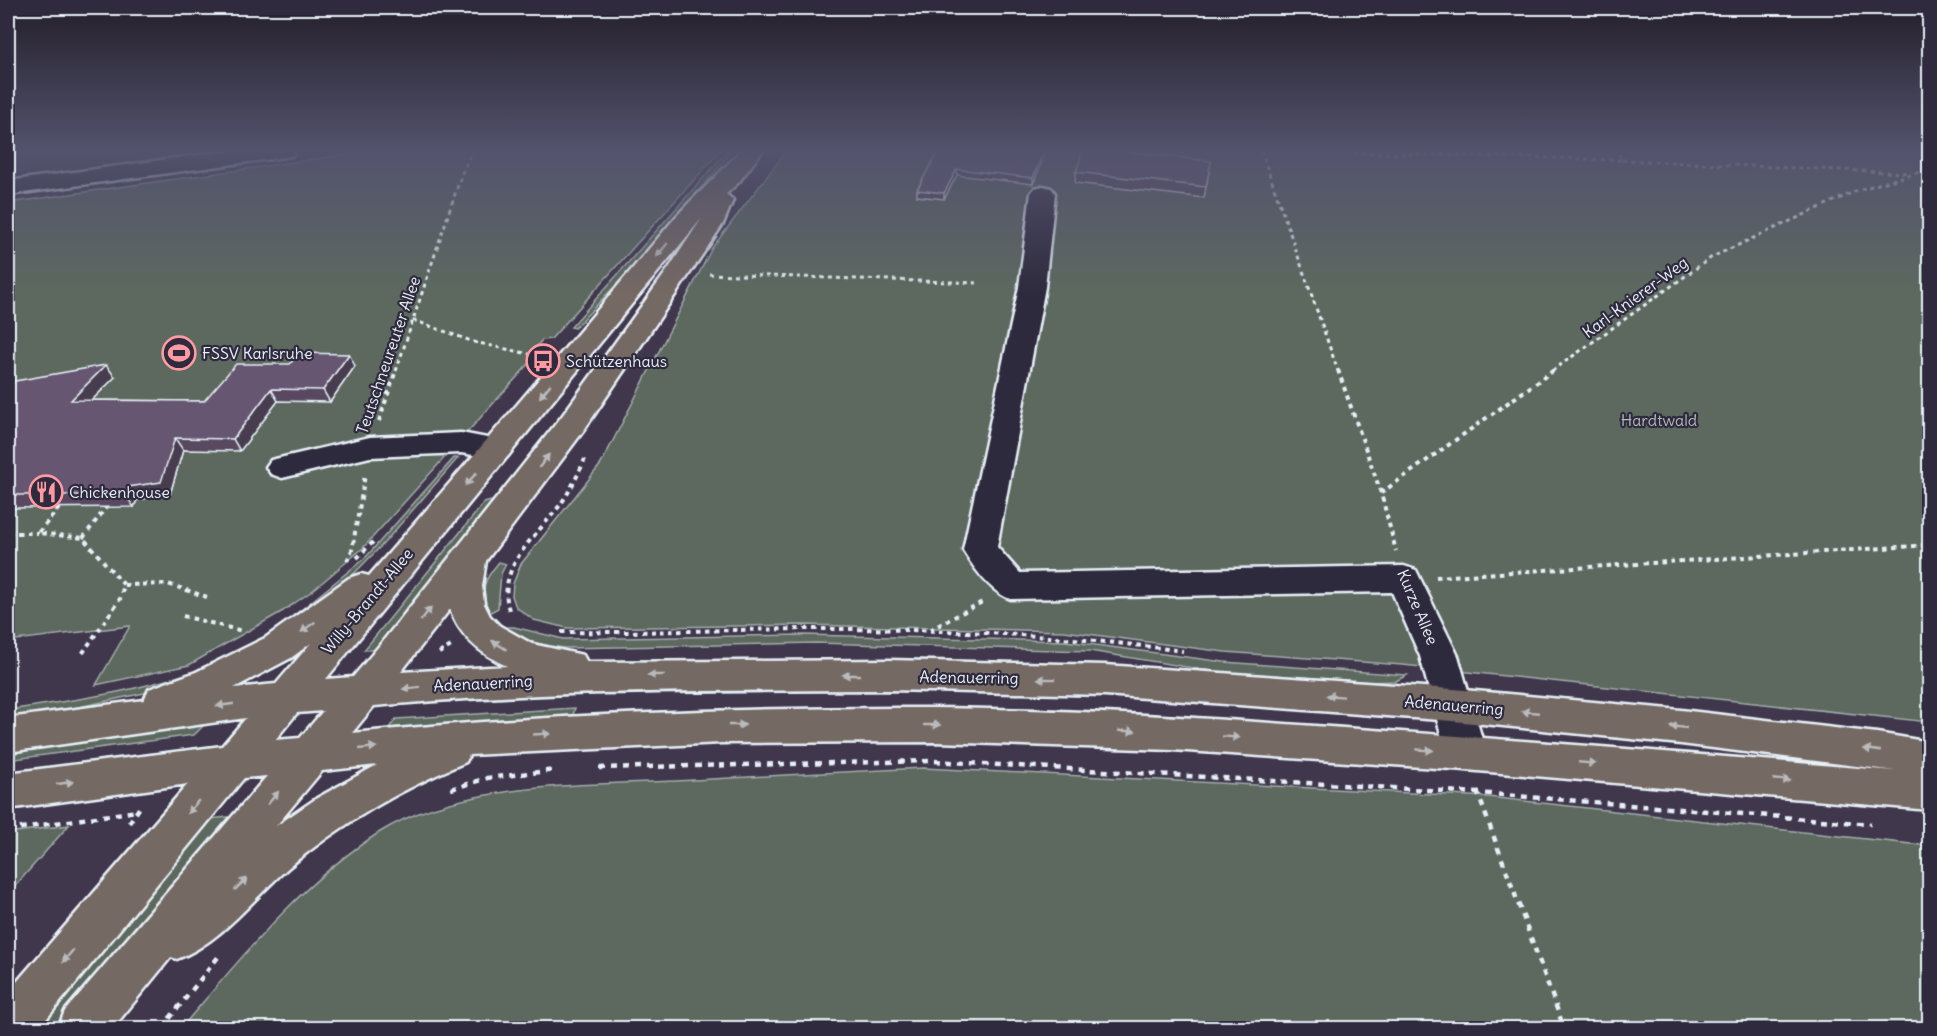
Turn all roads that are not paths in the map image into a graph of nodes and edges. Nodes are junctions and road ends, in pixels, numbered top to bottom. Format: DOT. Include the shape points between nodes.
graph roads {
  1 [pos="709,198"];
  2 [pos="722,198"];
  3 [pos="1042,198"];
  4 [pos="497,449"];
  5 [pos="282,466"];
  6 [pos="406,555"];
  7 [pos="470,558"];
  8 [pos="616,676"];
  9 [pos="363,692"];
  10 [pos="283,700"];
  11 [pos="1453,705"];
  12 [pos="95,723"];
  13 [pos="8,735"];
  14 [pos="484,737"];
  15 [pos="1466,753"];
  16 [pos="310,754"];
  17 [pos="1929,760"];
  18 [pos="231,762"];
  19 [pos="8,791"];
  20 [pos="1929,792"];
  21 [pos="116,989"];
  22 [pos="8,1028"];
  23 [pos="82,1029"];
  1 -- 4 [label="main road, Willy-Brandt-Allee, one-way"];
  7 -- 2 [label="main road, Willy-Brandt-Allee, one-way" via="573,423 711,224"];
  3 -- 11 [label="street, Kurze Allee" via="1032,287 980,550 1011,586 1404,579 1439,656"];
  4 -- 5 [label="street" via="461,443 370,447"];
  4 -- 6 [label="main road, Willy-Brandt-Allee, one-way"];
  6 -- 10 [label="main road, Willy-Brandt-Allee"];
  6 -- 12 [label="main road, one-way" via="267,654 187,692"];
  8 -- 7 [label="main road, one-way" via="535,660 493,642 468,610 464,588"];
  9 -- 7 [label="main road, Willy-Brandt-Allee, one-way"];
  8 -- 9 [label="main road, Adenauerring, one-way"];
  11 -- 8 [label="main road, Adenauerring, one-way" via="1105,680 889,675"];
  9 -- 10 [label="main road, Adenauerring"];
  9 -- 16 [label="main road, Willy-Brandt-Allee"];
  10 -- 12 [label="main road, Adenauerring, one-way"];
  10 -- 18 [label="main road, Willy-Brandt-Allee"];
  11 -- 15 [label="street, Kurze Allee"];
  17 -- 11 [label="main road, Adenauerring, one-way" via="1681,727"];
  12 -- 13 [label="main road, Adenauerring"];
  14 -- 15 [label="main road, one-way" via="722,726 937,725 1172,733"];
  16 -- 14 [label="main road, one-way"];
  21 -- 14 [label="main road, one-way" via="227,898 274,853 317,821 410,767"];
  15 -- 20 [label="main road, one-way"];
  16 -- 18 [label="main road"];
  21 -- 16 [label="main road, Willy-Brandt-Allee, one-way"];
  19 -- 18 [label="main road, one-way"];
  18 -- 22 [label="main road, Willy-Brandt-Allee, one-way"];
  21 -- 23 [label="main road, Willy-Brandt-Allee"];
}
